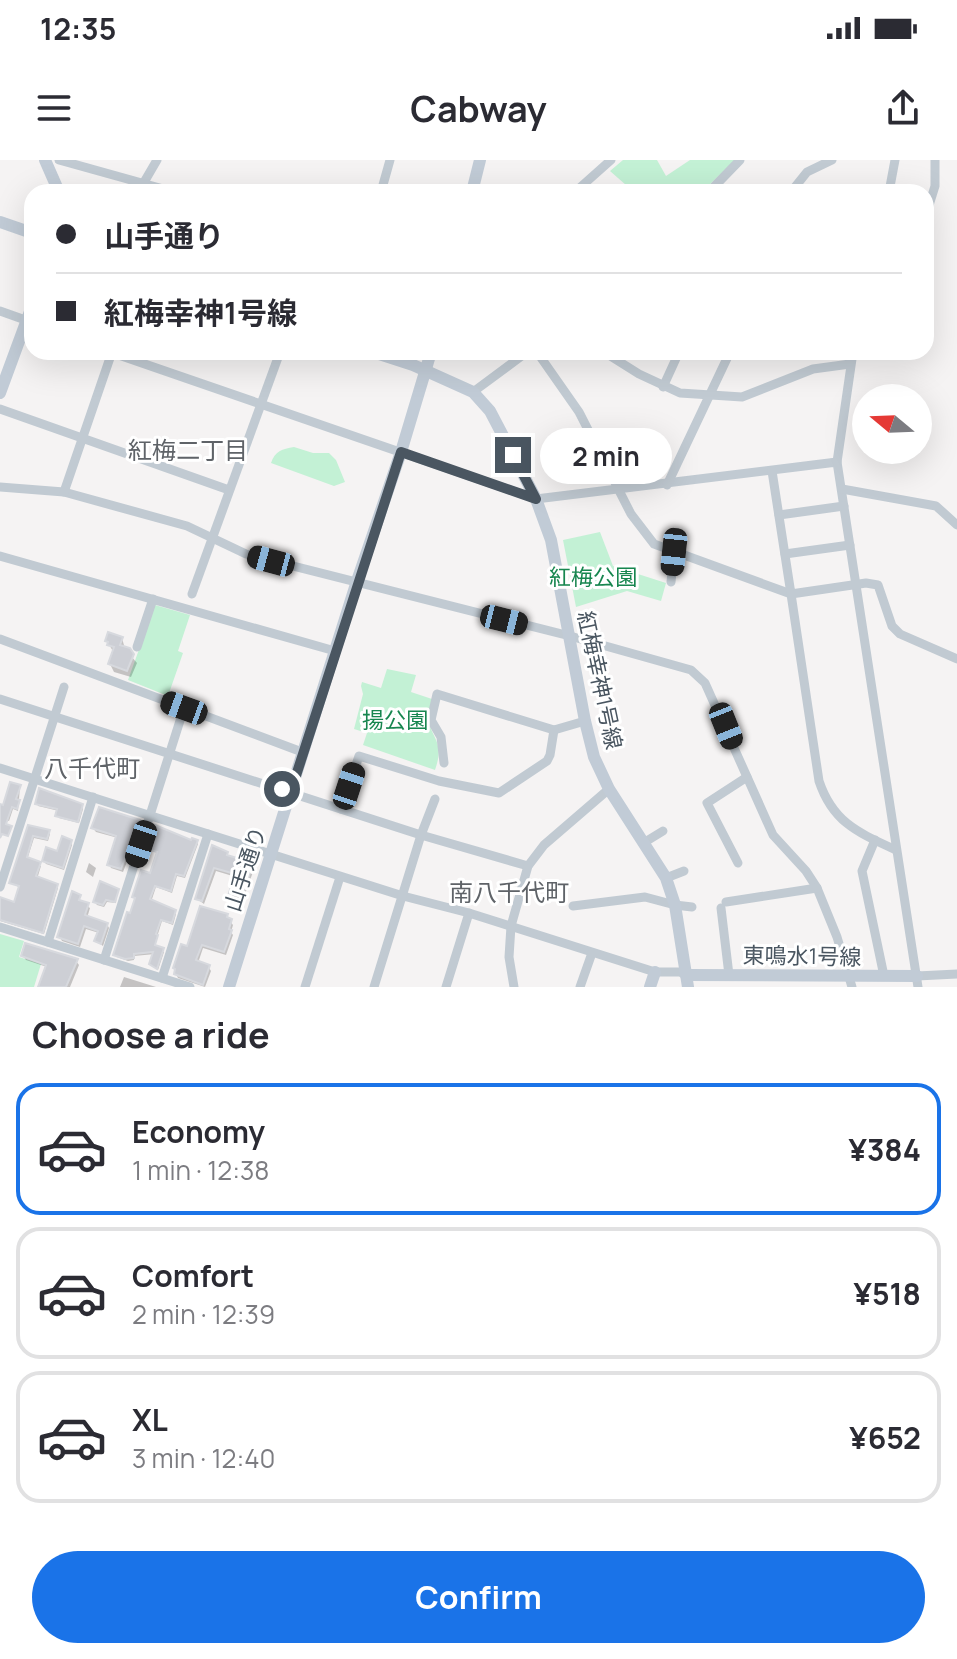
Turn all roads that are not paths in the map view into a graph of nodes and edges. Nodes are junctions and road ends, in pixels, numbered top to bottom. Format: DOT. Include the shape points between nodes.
graph roads {
  1 [pos="45,160"];
  2 [pos="59,160"];
  3 [pos="157,160"];
  4 [pos="390,160"];
  5 [pos="480,160"];
  6 [pos="611,160"];
  7 [pos="740,160"];
  8 [pos="832,160"];
  9 [pos="895,160"];
  10 [pos="935,160"];
  11 [pos="56,184"];
  12 [pos="132,184"];
  13 [pos="146,184"];
  14 [pos="383,184"];
  15 [pos="474,184"];
  16 [pos="584,184"];
  17 [pos="717,184"];
  18 [pos="797,184"];
  19 [pos="890,184"];
  20 [pos="934,189"];
  21 [pos="0,222"];
  22 [pos="24,230"];
  23 [pos="0,311"];
  24 [pos="24,320"];
  25 [pos="24,330"];
  26 [pos="109,360"];
  27 [pos="134,360"];
  28 [pos="277,360"];
  29 [pos="398,360"];
  30 [pos="429,360"];
  31 [pos="516,360"];
  32 [pos="543,360"];
  33 [pos="624,360"];
  34 [pos="675,360"];
  35 [pos="726,360"];
  36 [pos="851,360"];
  37 [pos="5,362"];
  38 [pos="850,364"];
  39 [pos="425,372"];
  40 [pos="663,387"];
  41 [pos="473,392"];
  42 [pos="0,393"];
  43 [pos="709,395"];
  44 [pos="261,405"];
  45 [pos="0,409"];
  46 [pos="83,438"];
  47 [pos="401,452"];
  48 [pos="837,462"];
  49 [pos="772,471"];
  50 [pos="667,485"];
  51 [pos="0,487"];
  52 [pos="842,489"];
  53 [pos="229,490"];
  54 [pos="620,490"];
  55 [pos="64,492"];
  56 [pos="536,499"];
  57 [pos="844,506"];
  58 [pos="779,515"];
  59 [pos="957,525"];
  60 [pos="212,538"];
  61 [pos="850,545"];
  62 [pos="674,552"];
  63 [pos="785,554"];
  64 [pos="0,556"];
  65 [pos="671,582"];
  66 [pos="356,584"];
  67 [pos="857,585"];
  68 [pos="192,594"];
  69 [pos="791,594"];
  70 [pos="153,599"];
  71 [pos="570,636"];
  72 [pos="0,639"];
  73 [pos="137,647"];
  74 [pos="335,651"];
  75 [pos="957,659"];
  76 [pos="64,687"];
  77 [pos="0,699"];
  78 [pos="184,708"];
  79 [pos="53,716"];
  80 [pos="585,721"];
  81 [pos="554,730"];
  82 [pos="302,752"];
  83 [pos="170,753"];
  84 [pos="444,763"];
  85 [pos="0,768"];
  86 [pos="747,777"];
  87 [pos="33,778"];
  88 [pos="609,789"];
  89 [pos="291,791"];
  90 [pos="93,797"];
  91 [pos="435,799"];
  92 [pos="341,809"];
  93 [pos="150,815"];
  94 [pos="663,831"];
  95 [pos="208,834"];
  96 [pos="421,835"];
  97 [pos="875,840"];
  98 [pos="645,842"];
  99 [pos="896,850"];
  100 [pos="272,854"];
  101 [pos="738,863"];
  102 [pos="528,866"];
  103 [pos="684,871"];
  104 [pos="340,877"];
  105 [pos="666,878"];
  106 [pos="0,887"];
  107 [pos="817,888"];
  108 [pos="403,896"];
  109 [pos="675,905"];
  110 [pos="573,906"];
  111 [pos="692,907"];
  112 [pos="469,913"];
  113 [pos="511,926"];
  114 [pos="0,927"];
  115 [pos="48,942"];
  116 [pos="592,953"];
  117 [pos="104,960"];
  118 [pos="655,972"];
  119 [pos="957,974"];
  120 [pos="729,975"];
  121 [pos="884,976"];
  122 [pos="162,978"];
  123 [pos="687,981"];
  124 [pos="793,982"];
  125 [pos="851,982"];
  126 [pos="917,982"];
  127 [pos="190,987"];
  128 [pos="229,987"];
  129 [pos="305,987"];
  130 [pos="374,987"];
  131 [pos="446,987"];
  132 [pos="514,987"];
  133 [pos="580,987"];
  134 [pos="650,987"];
  1 -- 11 [label="street"];
  2 -- 12 [label="street"];
  3 -- 13 [label="street"];
  4 -- 14 [label="street"];
  5 -- 15 [label="street"];
  6 -- 16 [label="street"];
  7 -- 17 [label="street"];
  8 -- 18 [label="street" via="807,172"];
  9 -- 19 [label="street"];
  10 -- 20 [label="street"];
  21 -- 22 [label="street"];
  23 -- 24 [label="street"];
  25 -- 37 [label="street"];
  26 -- 46 [label="street"];
  27 -- 44 [label="street"];
  28 -- 44 [label="street"];
  29 -- 39 [label="street"];
  30 -- 39 [label="street, 山手通り"];
  31 -- 41 [label="street"];
  32 -- 54 [label="street" via="579,412"];
  33 -- 40 [label="street"];
  34 -- 40 [label="street"];
  35 -- 43 [label="street"];
  36 -- 38 [label="street"];
  37 -- 42 [label="street"];
  38 -- 43 [label="street" via="813,369 742,397"];
  38 -- 48 [label="street"];
  39 -- 41 [label="street"];
  39 -- 47 [label="street, 山手通り"];
  40 -- 43 [label="street"];
  41 -- 56 [label="street, 紅梅幸神1号線" via="490,411"];
  43 -- 50 [label="street"];
  44 -- 47 [label="street"];
  44 -- 53 [label="street"];
  45 -- 46 [label="street"];
  46 -- 53 [label="street"];
  46 -- 55 [label="street"];
  47 -- 56 [label="street"];
  47 -- 66 [label="street, 山手通り"];
  48 -- 49 [label="street"];
  48 -- 52 [label="street"];
  49 -- 50 [label="street"];
  49 -- 58 [label="street"];
  50 -- 54 [label="street"];
  51 -- 55 [label="street"];
  52 -- 57 [label="street"];
  52 -- 59 [label="street" via="936,506"];
  53 -- 60 [label="street"];
  54 -- 56 [label="street"];
  54 -- 62 [label="street" via="654,544"];
  55 -- 60 [label="street" via="161,517"];
  56 -- 71 [label="street, 紅梅幸神1号線" via="551,540"];
  57 -- 58 [label="street"];
  57 -- 61 [label="street"];
  58 -- 63 [label="street"];
  60 -- 66 [label="street" via="246,554"];
  60 -- 68 [label="street"];
  61 -- 63 [label="street"];
  61 -- 67 [label="street"];
  62 -- 65 [label="street"];
  62 -- 69 [label="street"];
  63 -- 69 [label="street"];
  64 -- 70 [label="street"];
  66 -- 71 [label="street"];
  66 -- 74 [label="street, 山手通り"];
  67 -- 69 [label="street"];
  67 -- 75 [label="street" via="878,585 892,626 900,634"];
  67 -- 99 [label="street"];
  69 -- 97 [label="street" via="825,800 838,818"];
  70 -- 73 [label="street"];
  70 -- 74 [label="street"];
  71 -- 80 [label="street, 紅梅幸神1号線"];
  71 -- 86 [label="street" via="691,670 705,683"];
  72 -- 78 [label="street"];
  74 -- 82 [label="street, 山手通り"];
  76 -- 79 [label="street"];
  77 -- 79 [label="street"];
  78 -- 82 [label="street"];
  78 -- 83 [label="street"];
  79 -- 83 [label="street"];
  79 -- 87 [label="street"];
  80 -- 81 [label="street"];
  80 -- 88 [label="street, 紅梅幸神1号線"];
  81 -- 84 [label="street" via="437,694 431,720 441,737"];
  81 -- 92 [label="street" via="547,761 499,793 359,756"];
  82 -- 89 [label="street, 山手通り"];
  83 -- 89 [label="street"];
  83 -- 93 [label="street"];
  85 -- 87 [label="street"];
  86 -- 101 [label="street" via="707,803"];
  86 -- 107 [label="street" via="773,835"];
  87 -- 90 [label="street"];
  87 -- 106 [label="street"];
  88 -- 98 [label="street, 紅梅幸神1号線"];
  88 -- 102 [label="street" via="544,845"];
  89 -- 92 [label="street"];
  89 -- 100 [label="street, 山手通り"];
  90 -- 93 [label="street"];
  90 -- 115 [label="street"];
  91 -- 96 [label="street"];
  92 -- 96 [label="street"];
  93 -- 95 [label="street"];
  93 -- 117 [label="street"];
  94 -- 98 [label="street"];
  95 -- 100 [label="street"];
  95 -- 122 [label="street"];
  96 -- 102 [label="street"];
  96 -- 108 [label="street"];
  97 -- 99 [label="street"];
  97 -- 121 [label="street" via="862,871"];
  98 -- 105 [label="street, 紅梅幸神1号線"];
  99 -- 126 [label="street"];
  100 -- 104 [label="street"];
  100 -- 128 [label="street, 山手通り"];
  102 -- 113 [label="street"];
  103 -- 105 [label="street"];
  104 -- 108 [label="street"];
  104 -- 129 [label="street"];
  105 -- 109 [label="street, 紅梅幸神1号線"];
  107 -- 120 [label="street" via="724,905"];
  107 -- 125 [label="street"];
  108 -- 112 [label="street"];
  108 -- 130 [label="street"];
  109 -- 110 [label="street" via="645,897"];
  109 -- 111 [label="street"];
  109 -- 123 [label="street, 紅梅幸神1号線"];
  112 -- 113 [label="street"];
  112 -- 131 [label="street"];
  113 -- 116 [label="street"];
  113 -- 132 [label="street"];
  114 -- 115 [label="street"];
  115 -- 117 [label="street"];
  116 -- 118 [label="street"];
  116 -- 133 [label="street"];
  117 -- 122 [label="street"];
  118 -- 123 [label="street" via="680,972"];
  118 -- 134 [label="street"];
  119 -- 126 [label="street"];
  120 -- 123 [label="street, 東鳴水1号線"];
  120 -- 124 [label="street, 東鳴水1号線"];
  121 -- 125 [label="street, 東鳴水1号線"];
  121 -- 126 [label="street, 東鳴水1号線"];
  122 -- 127 [label="street"];
  124 -- 125 [label="street, 東鳴水1号線"];
}
